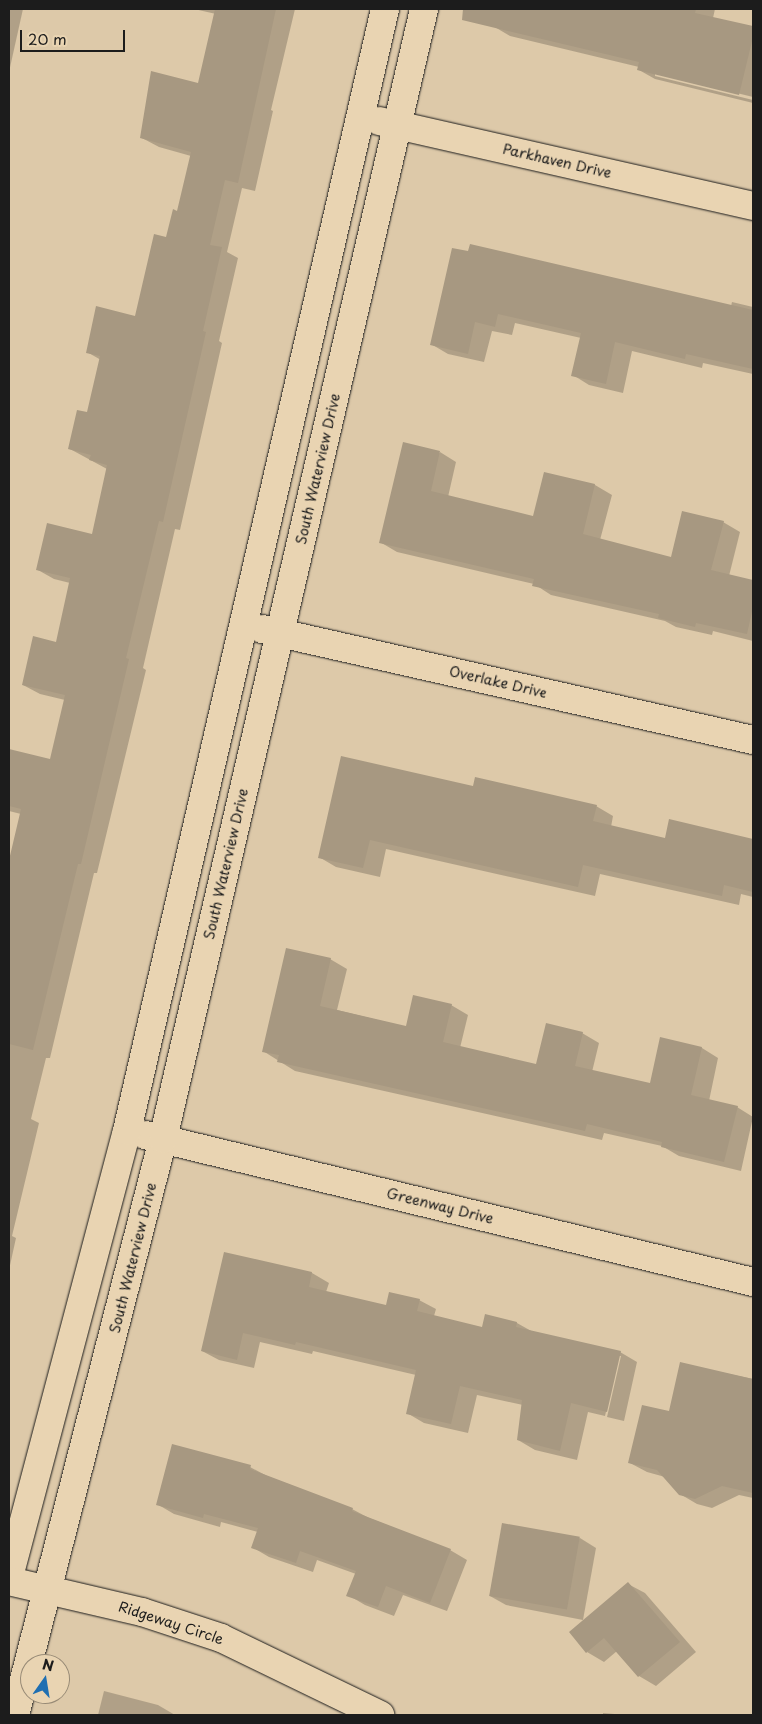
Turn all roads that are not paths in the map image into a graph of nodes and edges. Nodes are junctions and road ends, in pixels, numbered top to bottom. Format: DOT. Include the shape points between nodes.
graph roads {
  1 [pos="385,9"];
  2 [pos="424,9"];
  3 [pos="361,117"];
  4 [pos="398,125"];
  5 [pos="753,206"];
  6 [pos="242,625"];
  7 [pos="279,632"];
  8 [pos="753,740"];
  9 [pos="127,1131"];
  10 [pos="163,1139"];
  11 [pos="753,1282"];
  12 [pos="9,1579"];
  13 [pos="48,1590"];
  14 [pos="15,1715"];
  15 [pos="380,1715"];
  1 -- 3 [label="street"];
  2 -- 4 [label="street, South Waterview Drive"];
  3 -- 4 [label="street, Parkhaven Drive"];
  3 -- 6 [label="street"];
  4 -- 5 [label="street, Parkhaven Drive"];
  4 -- 7 [label="street, South Waterview Drive"];
  6 -- 7 [label="street, Overlake Drive"];
  6 -- 9 [label="street"];
  7 -- 8 [label="street, Overlake Drive"];
  7 -- 10 [label="street, South Waterview Drive"];
  9 -- 10 [label="street, Greenway Drive"];
  9 -- 12 [label="street"];
  10 -- 11 [label="street, Greenway Drive"];
  10 -- 13 [label="street, South Waterview Drive"];
  12 -- 13 [label="street, Ridgeway Circle"];
  13 -- 14 [label="street, South Waterview Drive"];
  13 -- 15 [label="street, Ridgeway Circle" via="142,1612 221,1638"];
}
